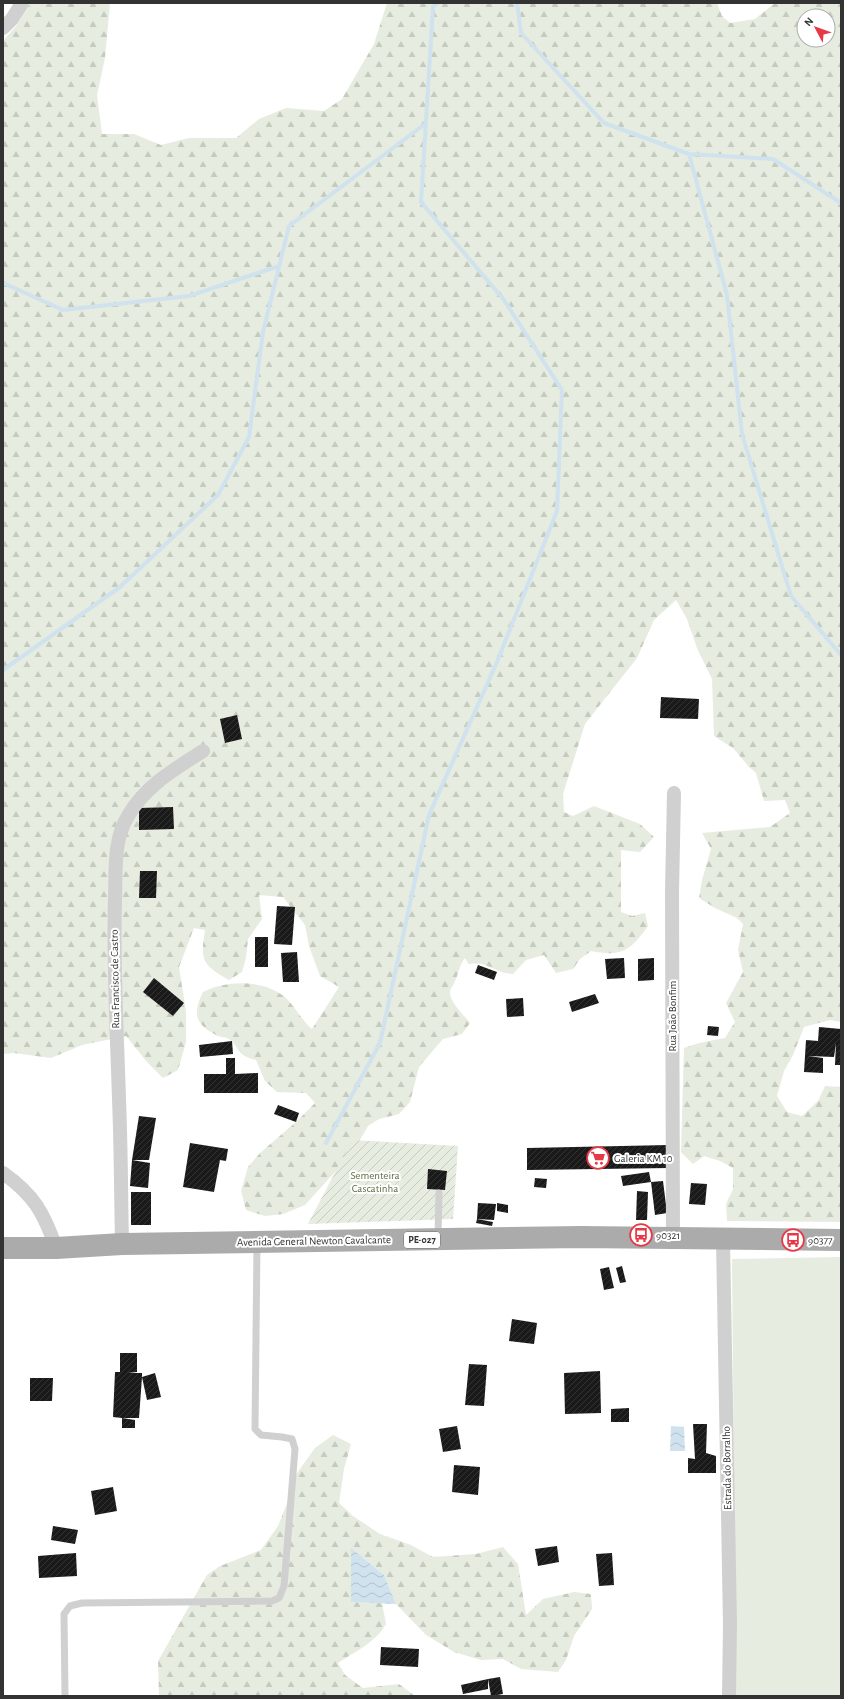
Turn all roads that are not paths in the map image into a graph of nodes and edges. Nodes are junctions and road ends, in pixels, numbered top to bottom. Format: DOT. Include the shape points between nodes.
graph roads {
  1 [pos="22,3"];
  2 [pos="3,28"];
  3 [pos="203,751"];
  4 [pos="674,793"];
  5 [pos="3,1173"];
  6 [pos="439,1193"];
  7 [pos="673,1238"];
  8 [pos="438,1240"];
  9 [pos="723,1240"];
  10 [pos="841,1240"];
  11 [pos="257,1242"];
  12 [pos="122,1244"];
  13 [pos="3,1248"];
  14 [pos="56,1248"];
  15 [pos="65,1696"];
  16 [pos="729,1696"];
  1 -- 2 [label="street"];
  3 -- 12 [label="street, Rua Francisco de Castro" via="168,774 140,799 128,816 118,843 113,940"];
  4 -- 7 [label="street, Rua João Bonfim"];
  5 -- 14 [label="street" via="32,1198 48,1225"];
  6 -- 8 [label="lane"];
  7 -- 8 [label="main road, Avenida General Newton Cavalcante / PE-027"];
  7 -- 9 [label="main road, Avenida General Newton Cavalcante / PE-027"];
  8 -- 11 [label="main road, Avenida General Newton Cavalcante / PE-027"];
  9 -- 10 [label="main road, Avenida General Newton Cavalcante / PE-027"];
  9 -- 16 [label="street, Estrada do Borralho"];
  11 -- 12 [label="main road, Avenida General Newton Cavalcante / PE-027"];
  11 -- 15 [label="lane" via="255,1429 261,1435 292,1439 295,1450 284,1586 279,1598 272,1601 82,1603 70,1606 64,1614"];
  12 -- 14 [label="main road, Avenida General Newton Cavalcante / PE-027"];
  13 -- 14 [label="main road, Avenida General Newton Cavalcante / PE-027"];
}
